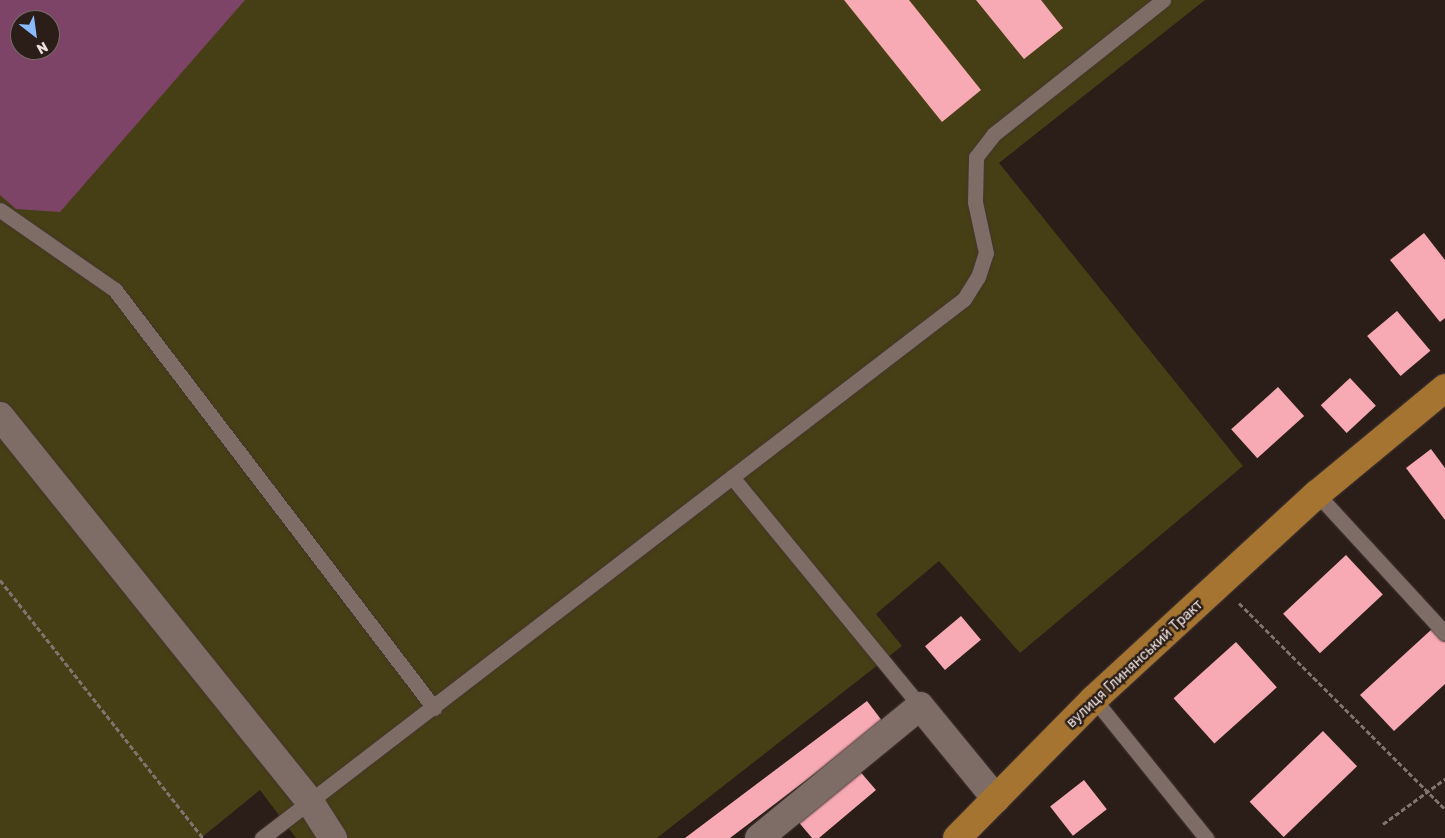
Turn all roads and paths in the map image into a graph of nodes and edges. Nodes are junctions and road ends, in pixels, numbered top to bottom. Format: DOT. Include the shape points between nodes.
graph roads {
  1 [pos="1163,0"];
  2 [pos="0,210"];
  3 [pos="1445,388"];
  4 [pos="0,416"];
  5 [pos="732,477"];
  6 [pos="1316,494"];
  7 [pos="0,580"];
  8 [pos="1236,600"];
  9 [pos="1445,633"];
  10 [pos="1094,699"];
  11 [pos="920,706"];
  12 [pos="434,708"];
  13 [pos="1445,779"];
  14 [pos="1429,793"];
  15 [pos="996,799"];
  16 [pos="310,802"];
  17 [pos="1445,809"];
  18 [pos="1383,824"];
  19 [pos="203,838"];
  20 [pos="262,838"];
  21 [pos="333,838"];
  22 [pos="758,838"];
  23 [pos="957,838"];
  24 [pos="1206,838"];
  1 -- 5 [label="lane" via="994,134 976,157 975,202 986,253 978,277 964,299"];
  2 -- 12 [label="lane" via="115,290"];
  3 -- 6 [label="main road, вулиця Глинянський Тракт"];
  4 -- 16 [label="street"];
  5 -- 11 [label="lane"];
  5 -- 12 [label="lane"];
  6 -- 9 [label="lane"];
  6 -- 10 [label="main road, вулиця Глинянський Тракт"];
  7 -- 19 [label="path"];
  8 -- 14 [label="path"];
  10 -- 15 [label="main road, вулиця Глинянський Тракт"];
  10 -- 24 [label="lane"];
  11 -- 15 [label="street"];
  11 -- 22 [label="street"];
  12 -- 16 [label="lane"];
  13 -- 14 [label="path"];
  14 -- 17 [label="path"];
  14 -- 18 [label="path"];
  15 -- 23 [label="main road, вулиця Глинянський Тракт"];
  16 -- 20 [label="lane"];
  16 -- 21 [label="street"];
}
